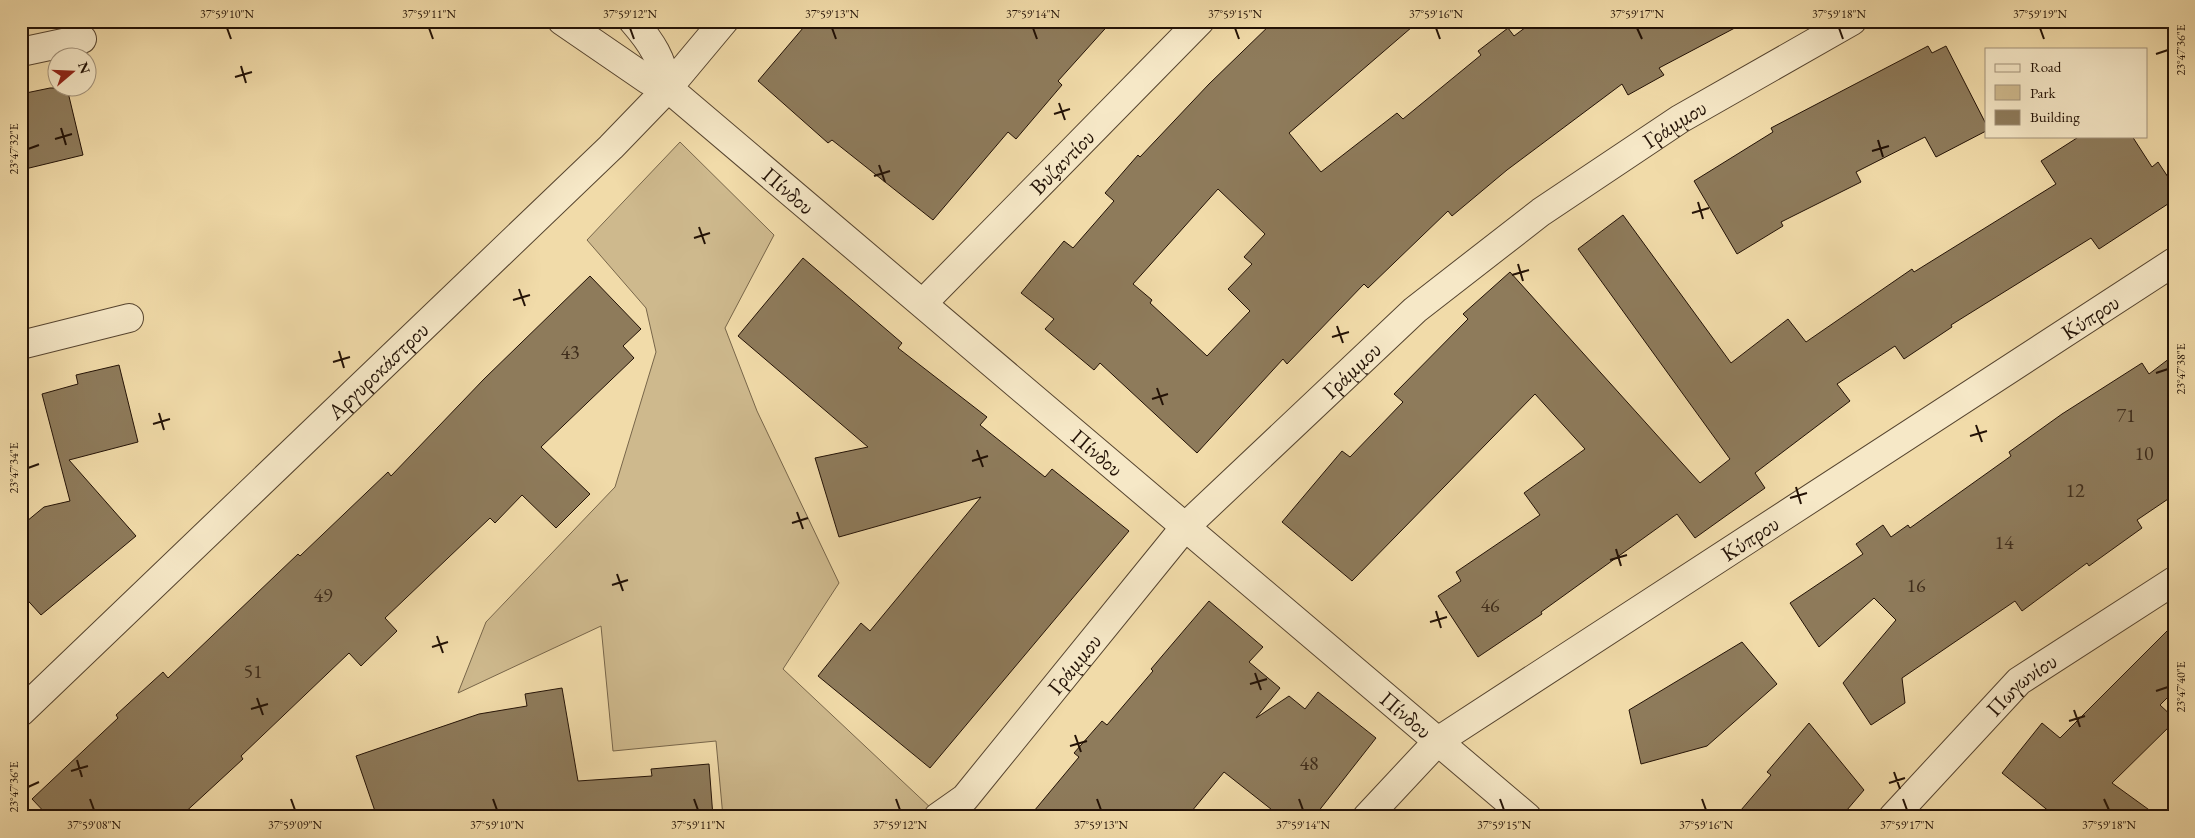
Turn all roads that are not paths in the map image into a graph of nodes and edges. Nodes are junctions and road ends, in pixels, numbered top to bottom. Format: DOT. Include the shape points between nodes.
graph roads {
  1 [pos="562,21"];
  2 [pos="633,21"];
  3 [pos="724,21"];
  4 [pos="1200,21"];
  5 [pos="1852,21"];
  6 [pos="82,38"];
  7 [pos="21,52"];
  8 [pos="668,88"];
  9 [pos="2174,262"];
  10 [pos="923,303"];
  11 [pos="129,318"];
  12 [pos="21,345"];
  13 [pos="1185,527"];
  14 [pos="2174,581"];
  15 [pos="21,712"];
  16 [pos="1438,741"];
  17 [pos="938,817"];
  18 [pos="1367,817"];
  19 [pos="1528,817"];
  20 [pos="1894,817"];
  1 -- 8 [label="street, Πίνδου" via="648,80"];
  2 -- 8 [label="street" via="647,36 662,63"];
  3 -- 8 [label="street, Αργυροκάστρου"];
  4 -- 10 [label="street, Βυζαντίου"];
  5 -- 13 [label="street, Γράμμου" via="1680,119 1541,212 1415,310"];
  6 -- 7 [label="street"];
  8 -- 10 [label="street, Πίνδου"];
  8 -- 15 [label="street, Αργυροκάστρου" via="582,175"];
  9 -- 16 [label="street, Κύπρου"];
  10 -- 13 [label="street, Πίνδου"];
  11 -- 12 [label="street"];
  13 -- 16 [label="street, Πίνδου"];
  13 -- 17 [label="street, Γράμμου" via="965,798"];
  14 -- 20 [label="street, Πωγωνίου" via="2019,681"];
  16 -- 18 [label="street, Κύπρου"];
  16 -- 19 [label="street, Πίνδου"];
}
